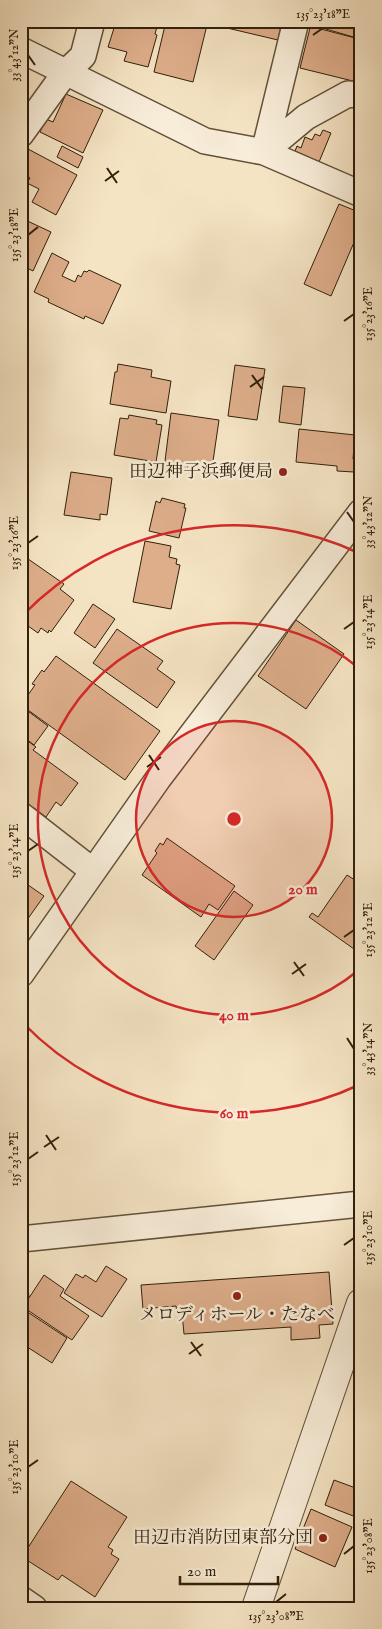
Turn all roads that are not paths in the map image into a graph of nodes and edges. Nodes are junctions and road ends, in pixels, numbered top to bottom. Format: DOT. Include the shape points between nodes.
graph roads {
  1 [pos="92,21"];
  2 [pos="296,21"];
  3 [pos="21,50"];
  4 [pos="65,73"];
  5 [pos="361,95"];
  6 [pos="21,134"];
  7 [pos="264,152"];
  8 [pos="361,194"];
  9 [pos="361,512"];
  10 [pos="21,815"];
  11 [pos="93,872"];
  12 [pos="21,974"];
  13 [pos="361,1204"];
  14 [pos="21,1239"];
  15 [pos="361,1302"];
  16 [pos="21,1599"];
  17 [pos="34,1608"];
  18 [pos="256,1608"];
  1 -- 4 [label="street" via="83,56"];
  2 -- 7 [label="street"];
  3 -- 4 [label="street"];
  4 -- 6 [label="street"];
  4 -- 7 [label="street" via="205,141"];
  5 -- 7 [label="street" via="348,94 306,117"];
  7 -- 8 [label="street"];
  9 -- 11 [label="street" via="158,779"];
  10 -- 11 [label="street"];
  11 -- 12 [label="street"];
  13 -- 14 [label="street"];
  15 -- 18 [label="street"];
  16 -- 17 [label="street"];
}
